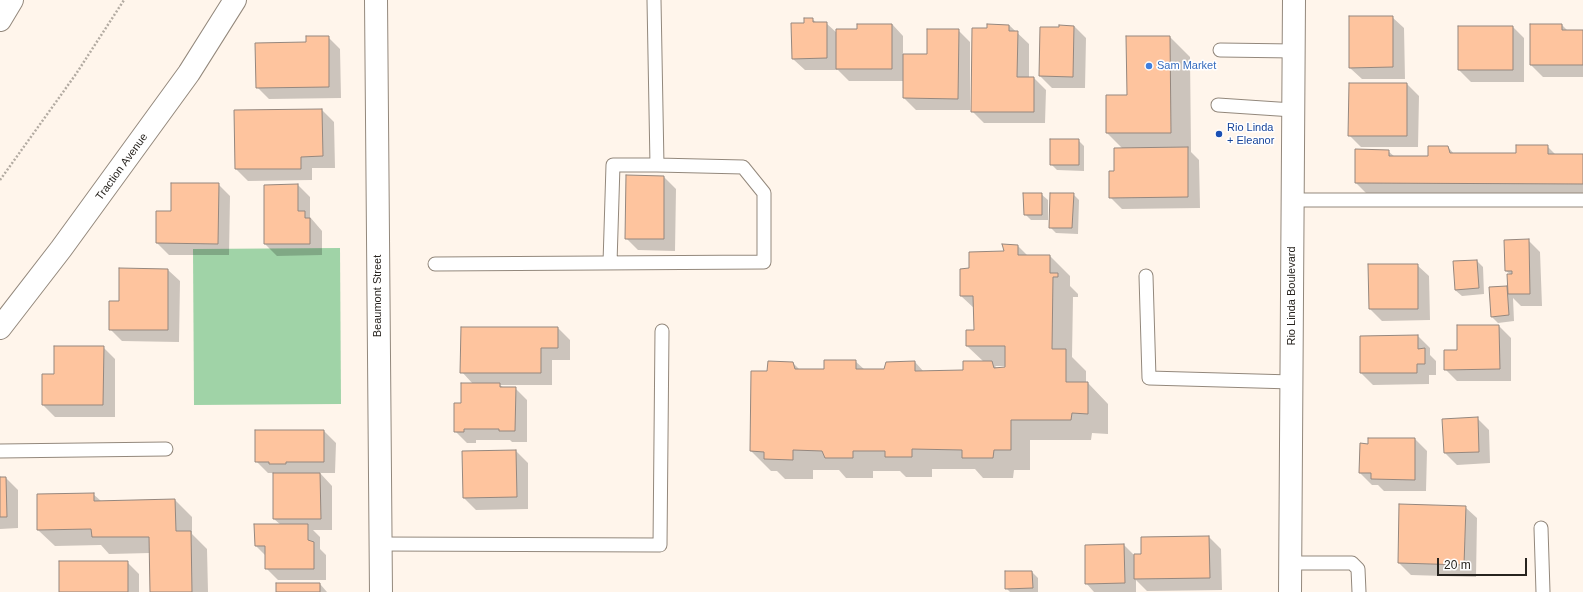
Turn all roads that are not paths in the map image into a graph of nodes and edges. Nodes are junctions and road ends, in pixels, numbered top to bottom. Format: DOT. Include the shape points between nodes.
graph roads {
  1 [pos="12,0"];
  2 [pos="235,0"];
  3 [pos="376,0"];
  4 [pos="654,0"];
  5 [pos="1294,0"];
  6 [pos="0,20"];
  7 [pos="1220,50"];
  8 [pos="1294,51"];
  9 [pos="1218,105"];
  10 [pos="1293,110"];
  11 [pos="657,165"];
  12 [pos="1293,200"];
  13 [pos="1583,200"];
  14 [pos="610,262"];
  15 [pos="435,264"];
  16 [pos="1146,276"];
  17 [pos="0,328"];
  18 [pos="662,331"];
  19 [pos="1292,382"];
  20 [pos="166,449"];
  21 [pos="0,451"];
  22 [pos="1541,528"];
  23 [pos="380,544"];
  24 [pos="1290,563"];
  25 [pos="380,592"];
  26 [pos="1290,592"];
  27 [pos="1359,592"];
  28 [pos="1543,592"];
  1 -- 6 [label="street"];
  2 -- 17 [label="street, Traction Avenue" via="180,86"];
  3 -- 23 [label="street, Beaumont Street"];
  4 -- 11 [label="lane"];
  5 -- 8 [label="street, Rio Linda Boulevard"];
  7 -- 8 [label="lane"];
  8 -- 10 [label="street, Rio Linda Boulevard"];
  9 -- 10 [label="lane"];
  10 -- 12 [label="street, Rio Linda Boulevard"];
  11 -- 14 [label="lane" via="613,165"];
  11 -- 14 [label="lane" via="743,167 764,193 764,262"];
  12 -- 13 [label="lane"];
  12 -- 19 [label="street, Rio Linda Boulevard"];
  14 -- 15 [label="lane"];
  16 -- 19 [label="lane" via="1149,378"];
  18 -- 23 [label="lane" via="660,545"];
  19 -- 24 [label="street, Rio Linda Boulevard"];
  20 -- 21 [label="lane"];
  22 -- 28 [label="lane"];
  23 -- 25 [label="street, Beaumont Street"];
  24 -- 26 [label="street, Rio Linda Boulevard"];
  24 -- 27 [label="lane" via="1352,563 1358,569"];
}
